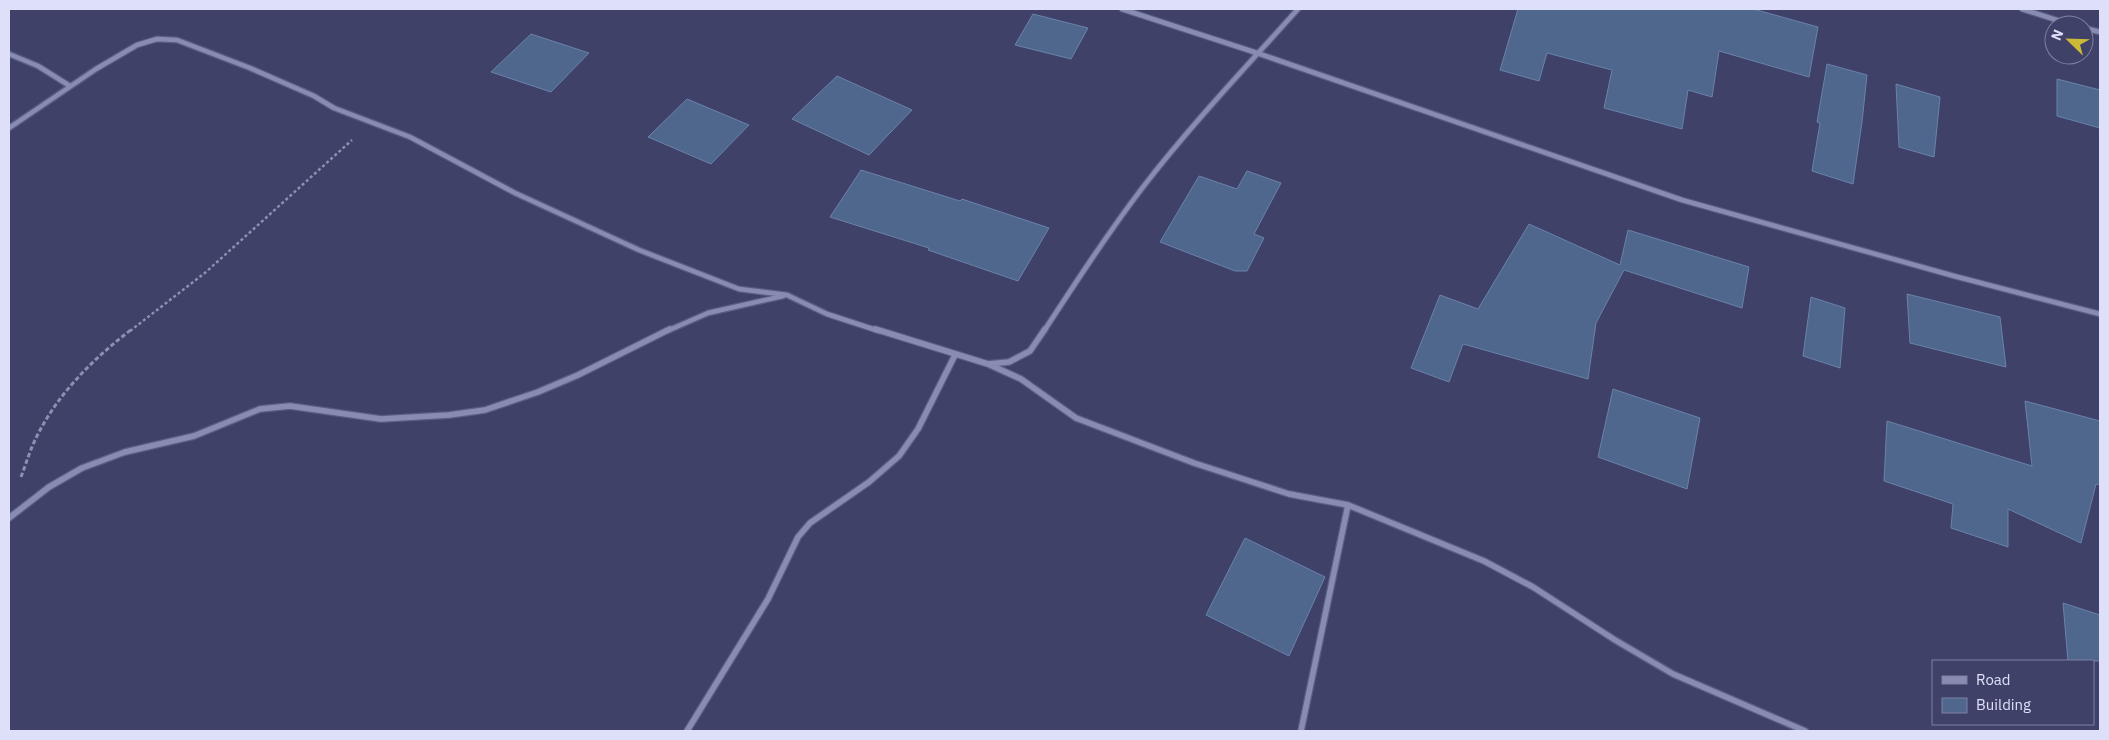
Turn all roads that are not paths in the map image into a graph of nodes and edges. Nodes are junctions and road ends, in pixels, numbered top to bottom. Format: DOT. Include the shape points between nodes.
graph roads {
  1 [pos="1122,9"];
  2 [pos="1298,9"];
  3 [pos="2022,9"];
  4 [pos="2044,16"];
  5 [pos="1257,53"];
  6 [pos="9,54"];
  7 [pos="70,86"];
  8 [pos="9,128"];
  9 [pos="787,295"];
  10 [pos="2100,314"];
  11 [pos="955,355"];
  12 [pos="988,364"];
  13 [pos="1348,505"];
  14 [pos="9,518"];
  15 [pos="687,731"];
  16 [pos="1301,731"];
  17 [pos="1805,731"];
  1 -- 5 [label="street"];
  2 -- 5 [label="street"];
  3 -- 4 [label="street"];
  5 -- 10 [label="street" via="1682,200"];
  5 -- 12 [label="street" via="1144,186 1030,352 1009,362"];
  6 -- 7 [label="street" via="38,66"];
  7 -- 8 [label="street"];
  7 -- 9 [label="street" via="137,45 170,39 197,46 314,96 334,108 410,137 515,193 639,250 739,289"];
  9 -- 11 [label="street" via="827,314"];
  9 -- 14 [label="street" via="708,313 538,392 485,410 381,419 290,406 260,409 194,436 97,462 49,487"];
  11 -- 12 [label="street"];
  11 -- 15 [label="street" via="918,429 899,456 869,482 810,523 798,537 768,599"];
  12 -- 13 [label="street" via="1021,379 1076,418 1194,464 1290,494"];
  13 -- 16 [label="street"];
  13 -- 17 [label="street" via="1484,561 1533,587 1673,674"];
}
